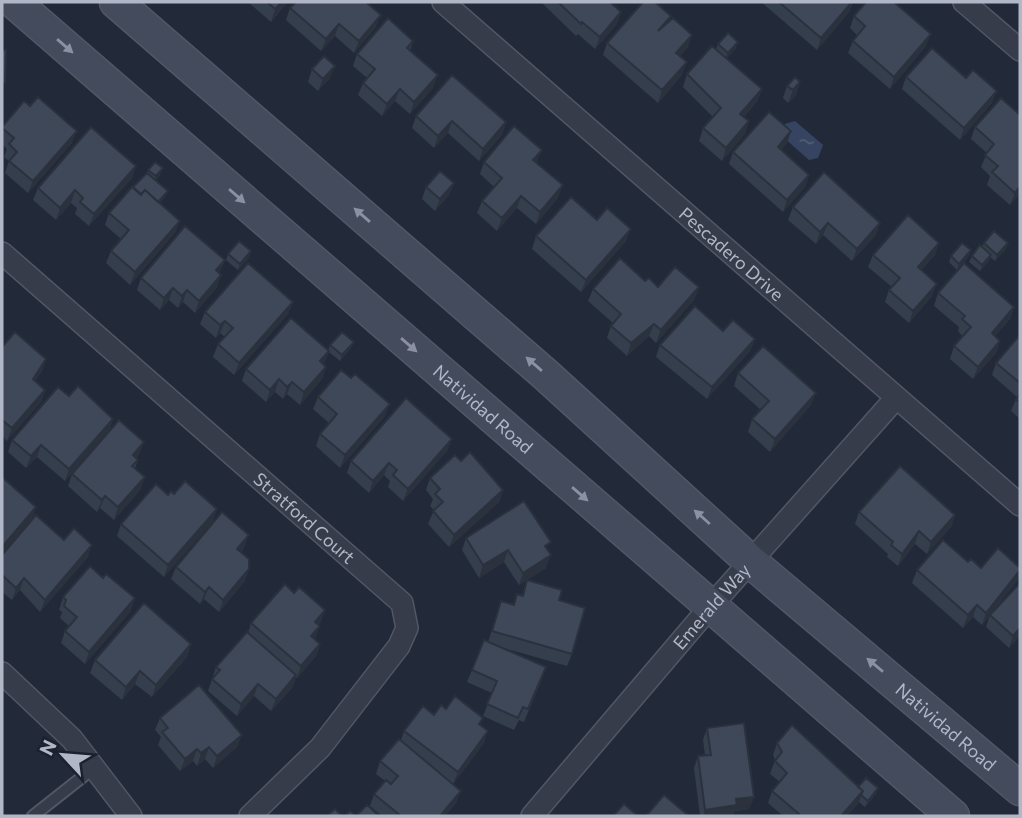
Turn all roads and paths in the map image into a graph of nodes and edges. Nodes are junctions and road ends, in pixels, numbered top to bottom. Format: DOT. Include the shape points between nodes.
graph roads {
  1 [pos="13,2"];
  2 [pos="116,2"];
  3 [pos="443,2"];
  4 [pos="964,2"];
  5 [pos="1020,50"];
  6 [pos="2,253"];
  7 [pos="895,398"];
  8 [pos="1020,505"];
  9 [pos="751,562"];
  10 [pos="710,607"];
  11 [pos="2,673"];
  12 [pos="95,767"];
  13 [pos="1020,789"];
  14 [pos="33,816"];
  15 [pos="131,816"];
  16 [pos="250,816"];
  17 [pos="532,816"];
  18 [pos="953,816"];
  1 -- 10 [label="main road, Natividad Road, one-way"];
  9 -- 2 [label="main road, Natividad Road, one-way" via="546,375"];
  3 -- 7 [label="street, Pescadero Drive"];
  4 -- 5 [label="street"];
  6 -- 16 [label="street, Stratford Court" via="402,603 407,628 399,646 320,748"];
  7 -- 8 [label="street, Pescadero Drive"];
  7 -- 9 [label="street, Emerald Way"];
  9 -- 10 [label="street, Emerald Way"];
  13 -- 9 [label="main road, Natividad Road, one-way"];
  10 -- 17 [label="street, Emerald Way"];
  10 -- 18 [label="main road, Natividad Road"];
  11 -- 12 [label="street"];
  12 -- 14 [label="lane"];
  12 -- 15 [label="street"];
}
